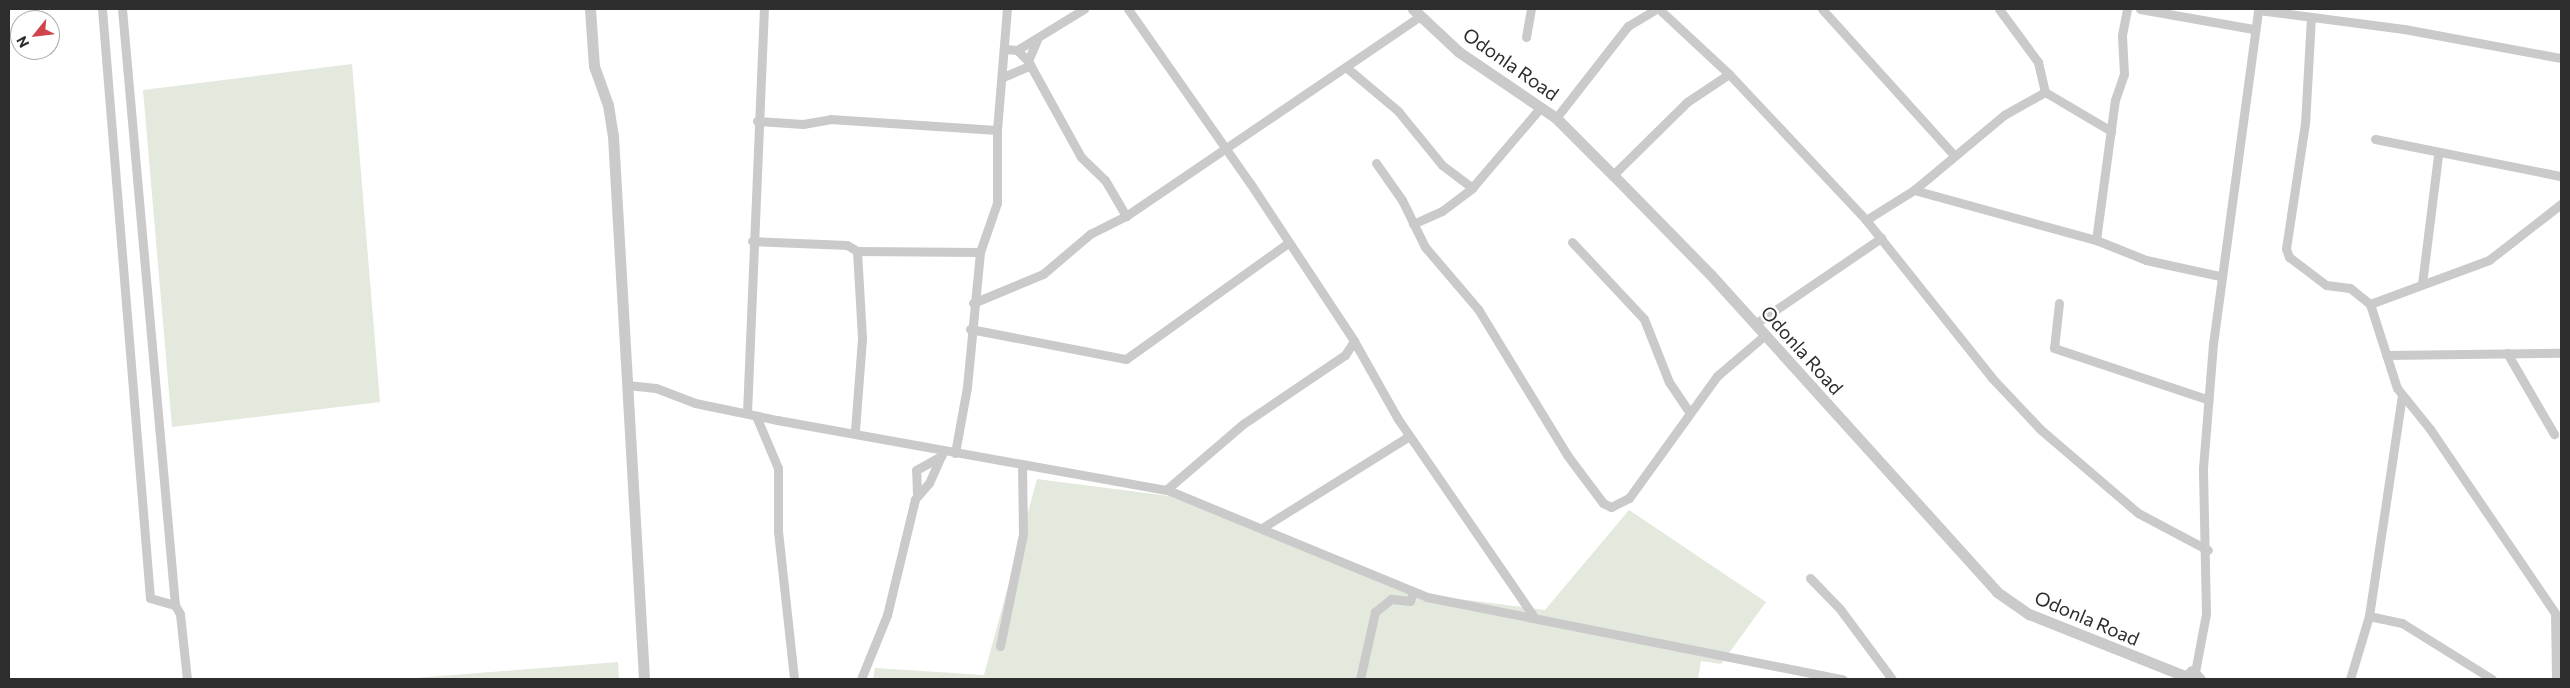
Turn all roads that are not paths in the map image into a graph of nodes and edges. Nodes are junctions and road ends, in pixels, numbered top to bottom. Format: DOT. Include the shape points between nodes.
graph roads {
  1 [pos="102,9"];
  2 [pos="122,9"];
  3 [pos="590,9"];
  4 [pos="764,9"];
  5 [pos="1007,9"];
  6 [pos="1084,9"];
  7 [pos="1128,9"];
  8 [pos="1531,9"];
  9 [pos="1657,9"];
  10 [pos="1822,9"];
  11 [pos="1999,9"];
  12 [pos="2140,9"];
  13 [pos="2258,10"];
  14 [pos="1417,12"];
  15 [pos="1670,12"];
  16 [pos="2126,12"];
  17 [pos="2312,17"];
  18 [pos="2253,29"];
  19 [pos="1526,37"];
  20 [pos="1037,40"];
  21 [pos="1005,49"];
  22 [pos="1017,50"];
  23 [pos="2561,58"];
  24 [pos="1030,63"];
  25 [pos="1347,68"];
  26 [pos="1730,74"];
  27 [pos="1003,77"];
  28 [pos="2045,92"];
  29 [pos="1542,107"];
  30 [pos="1556,118"];
  31 [pos="757,120"];
  32 [pos="997,130"];
  33 [pos="2111,131"];
  34 [pos="2375,140"];
  35 [pos="1226,150"];
  36 [pos="1954,155"];
  37 [pos="2438,155"];
  38 [pos="1376,164"];
  39 [pos="1613,175"];
  40 [pos="2561,176"];
  41 [pos="1472,188"];
  42 [pos="1914,190"];
  43 [pos="2561,204"];
  44 [pos="1126,216"];
  45 [pos="1866,220"];
  46 [pos="1413,224"];
  47 [pos="1881,238"];
  48 [pos="752,240"];
  49 [pos="2096,240"];
  50 [pos="1572,242"];
  51 [pos="1288,243"];
  52 [pos="857,251"];
  53 [pos="980,252"];
  54 [pos="2220,276"];
  55 [pos="2422,284"];
  56 [pos="973,303"];
  57 [pos="2059,303"];
  58 [pos="2370,304"];
  59 [pos="1755,324"];
  60 [pos="970,329"];
  61 [pos="1765,336"];
  62 [pos="1354,341"];
  63 [pos="2507,353"];
  64 [pos="2561,353"];
  65 [pos="2386,355"];
  66 [pos="627,385"];
  67 [pos="2402,396"];
  68 [pos="2209,400"];
  69 [pos="1690,413"];
  70 [pos="752,415"];
  71 [pos="777,420"];
  72 [pos="855,431"];
  73 [pos="766,433"];
  74 [pos="2554,434"];
  75 [pos="1409,436"];
  76 [pos="943,453"];
  77 [pos="955,454"];
  78 [pos="1022,466"];
  79 [pos="1166,490"];
  80 [pos="917,494"];
  81 [pos="1262,528"];
  82 [pos="2208,550"];
  83 [pos="1810,578"];
  84 [pos="1413,592"];
  85 [pos="175,605"];
  86 [pos="1532,614"];
  87 [pos="2369,616"];
  88 [pos="1000,646"];
  89 [pos="2191,676"];
  90 [pos="187,679"];
  91 [pos="644,679"];
  92 [pos="794,679"];
  93 [pos="861,679"];
  94 [pos="1360,679"];
  95 [pos="1843,679"];
  96 [pos="1892,679"];
  97 [pos="2350,679"];
  98 [pos="2492,679"];
  99 [pos="2556,679"];
  1 -- 85 [label="street" via="150,598"];
  2 -- 85 [label="street"];
  3 -- 66 [label="street" via="594,66 611,117"];
  4 -- 31 [label="street"];
  5 -- 21 [label="street"];
  6 -- 20 [label="street"];
  7 -- 35 [label="street"];
  8 -- 19 [label="street"];
  9 -- 15 [label="street"];
  9 -- 30 [label="street" via="1628,26"];
  10 -- 36 [label="street"];
  11 -- 28 [label="street" via="2038,62"];
  12 -- 16 [label="street"];
  12 -- 18 [label="street"];
  13 -- 17 [label="street"];
  13 -- 18 [label="street"];
  14 -- 25 [label="street"];
  14 -- 29 [label="street, Odonla Road" via="1460,52"];
  15 -- 26 [label="street"];
  16 -- 33 [label="street" via="2122,35 2124,74 2115,100"];
  17 -- 23 [label="street"];
  17 -- 58 [label="street" via="2305,123 2286,248 2289,257 2326,285 2350,288"];
  18 -- 54 [label="street"];
  20 -- 22 [label="street"];
  20 -- 24 [label="street"];
  21 -- 22 [label="street"];
  21 -- 27 [label="street"];
  22 -- 24 [label="street"];
  24 -- 27 [label="street"];
  24 -- 44 [label="street" via="1081,157 1105,180"];
  25 -- 35 [label="street"];
  25 -- 41 [label="street" via="1398,111 1442,164"];
  26 -- 39 [label="street" via="1687,102"];
  26 -- 45 [label="street"];
  27 -- 32 [label="street"];
  28 -- 33 [label="street"];
  28 -- 36 [label="street" via="2004,115"];
  29 -- 30 [label="street, Odonla Road"];
  29 -- 41 [label="street"];
  30 -- 39 [label="street, Odonla Road"];
  31 -- 32 [label="street" via="803,124 830,119"];
  31 -- 48 [label="street"];
  32 -- 53 [label="street" via="996,203"];
  33 -- 49 [label="street"];
  34 -- 37 [label="street"];
  35 -- 44 [label="street"];
  35 -- 51 [label="street"];
  36 -- 42 [label="street"];
  37 -- 40 [label="street"];
  37 -- 55 [label="street"];
  38 -- 46 [label="street"];
  39 -- 59 [label="street, Odonla Road"];
  41 -- 46 [label="street" via="1442,211"];
  42 -- 45 [label="street"];
  42 -- 49 [label="street"];
  43 -- 55 [label="street" via="2489,260"];
  44 -- 56 [label="street" via="1090,234 1033,280"];
  45 -- 47 [label="street"];
  46 -- 69 [label="street" via="1426,247 1478,309 1567,455 1603,503 1611,507 1629,498"];
  47 -- 59 [label="street"];
  47 -- 82 [label="street" via="1992,378 2040,429 2138,513"];
  48 -- 52 [label="street" via="847,245"];
  48 -- 70 [label="street"];
  49 -- 54 [label="street" via="2146,260"];
  50 -- 69 [label="street" via="1644,319 1669,382"];
  51 -- 60 [label="street" via="1126,359"];
  51 -- 62 [label="street"];
  52 -- 53 [label="street"];
  52 -- 72 [label="street" via="862,339"];
  53 -- 56 [label="street"];
  54 -- 68 [label="street"];
  55 -- 58 [label="street"];
  56 -- 60 [label="street"];
  57 -- 68 [label="street" via="2054,348"];
  58 -- 65 [label="street"];
  59 -- 61 [label="street, Odonla Road"];
  60 -- 77 [label="street" via="967,387"];
  61 -- 69 [label="street" via="1717,376"];
  61 -- 89 [label="street, Odonla Road" via="2003,597 2060,628"];
  62 -- 75 [label="street"];
  62 -- 79 [label="street" via="1345,355 1243,424"];
  63 -- 64 [label="street"];
  63 -- 65 [label="street"];
  63 -- 74 [label="street"];
  65 -- 67 [label="street" via="2388,368"];
  66 -- 70 [label="street" via="656,388 695,403"];
  66 -- 91 [label="street"];
  67 -- 87 [label="street"];
  67 -- 99 [label="street" via="2430,429 2555,613"];
  68 -- 82 [label="street" via="2203,468"];
  70 -- 71 [label="street"];
  70 -- 73 [label="street"];
  71 -- 72 [label="street"];
  71 -- 73 [label="street"];
  72 -- 76 [label="street"];
  73 -- 92 [label="street" via="778,468 778,531"];
  75 -- 81 [label="street"];
  75 -- 86 [label="street"];
  76 -- 77 [label="street"];
  76 -- 80 [label="street" via="930,483"];
  76 -- 80 [label="street" via="916,470"];
  77 -- 78 [label="street"];
  78 -- 79 [label="street"];
  78 -- 88 [label="street" via="1023,534"];
  79 -- 81 [label="street"];
  80 -- 93 [label="street" via="887,615"];
  81 -- 84 [label="street"];
  82 -- 89 [label="street" via="2206,614"];
  83 -- 96 [label="street" via="1840,608"];
  84 -- 86 [label="street"];
  84 -- 94 [label="street" via="1410,601 1392,599 1375,612"];
  85 -- 90 [label="street"];
  86 -- 95 [label="street" via="1685,650"];
  87 -- 97 [label="street"];
  87 -- 98 [label="street" via="2402,623"];
}
